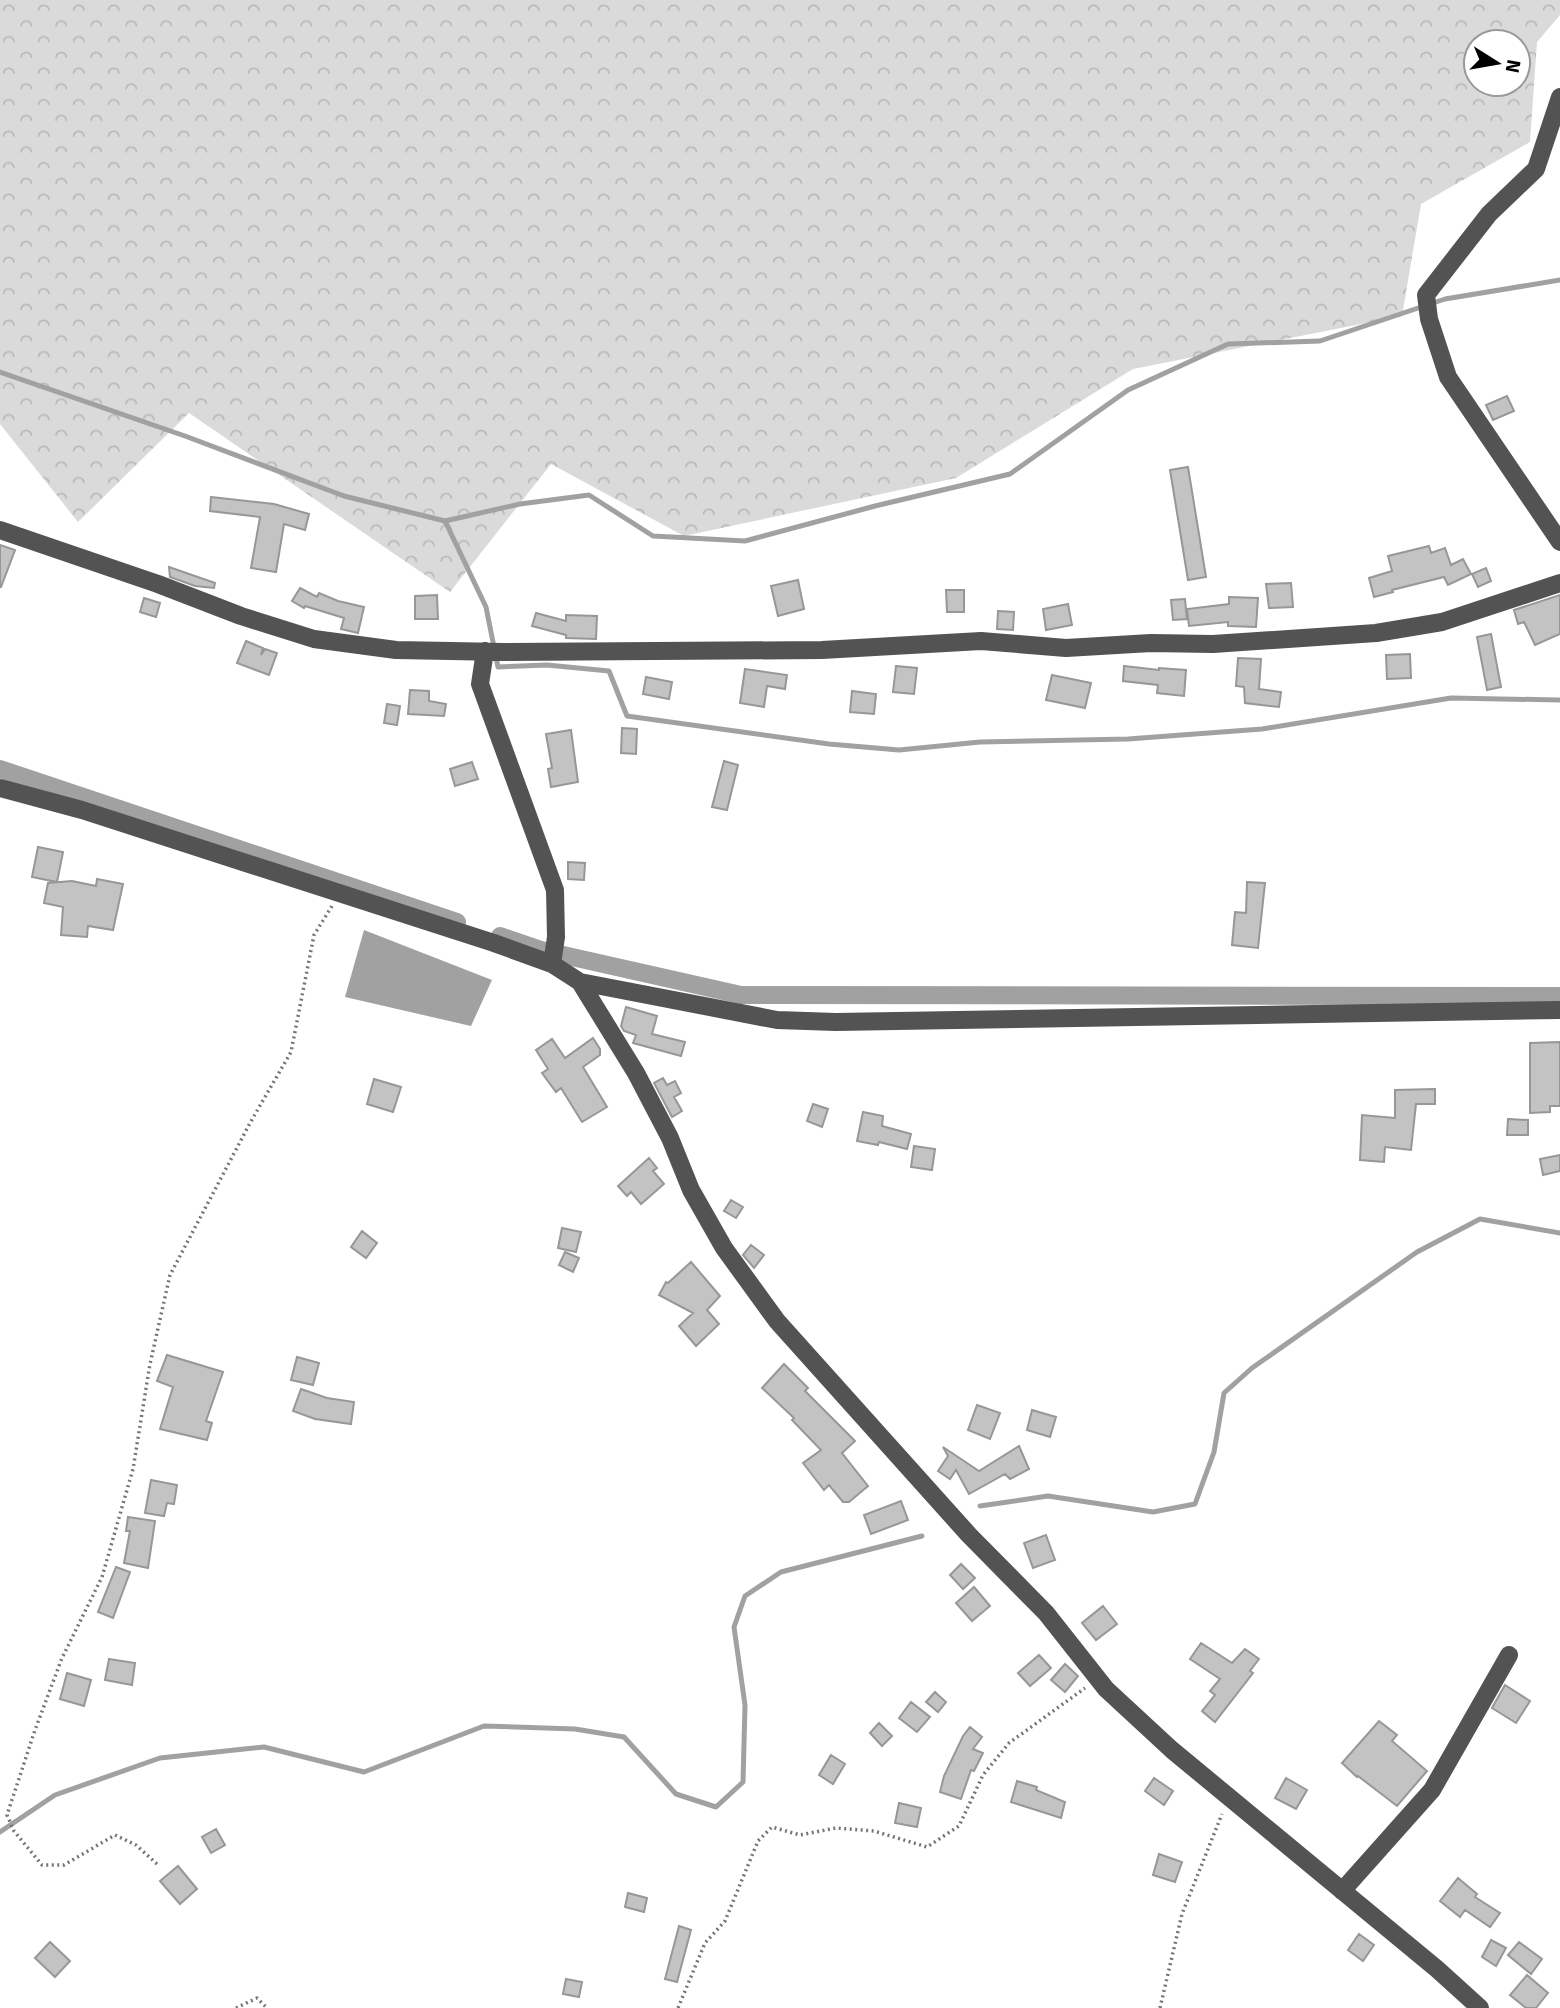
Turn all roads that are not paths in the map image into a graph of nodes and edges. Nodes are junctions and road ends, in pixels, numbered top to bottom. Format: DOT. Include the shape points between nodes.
graph roads {
  1 [pos="1560,97"];
  2 [pos="0,530"];
  3 [pos="1560,542"];
  4 [pos="1560,583"];
  5 [pos="485,652"];
  6 [pos="0,788"];
  7 [pos="552,964"];
  8 [pos="580,982"];
  9 [pos="1560,1010"];
  10 [pos="1509,1655"];
  11 [pos="1342,1891"];
  12 [pos="1480,2008"];
  1 -- 3 [label="street" via="1536,169 1489,214 1426,295 1448,377"];
  2 -- 5 [label="street" via="314,639 396,650"];
  4 -- 5 [label="street" via="1442,622 1303,639 1066,648 981,641 822,650"];
  5 -- 7 [label="street" via="480,684 555,890"];
  6 -- 7 [label="street" via="82,810"];
  7 -- 8 [label="street"];
  8 -- 9 [label="street" via="778,1020"];
  8 -- 11 [label="street" via="636,1073 724,1248 777,1321 969,1535 1046,1613 1106,1689 1172,1751"];
  10 -- 11 [label="street" via="1432,1790"];
  11 -- 12 [label="street"];
}
